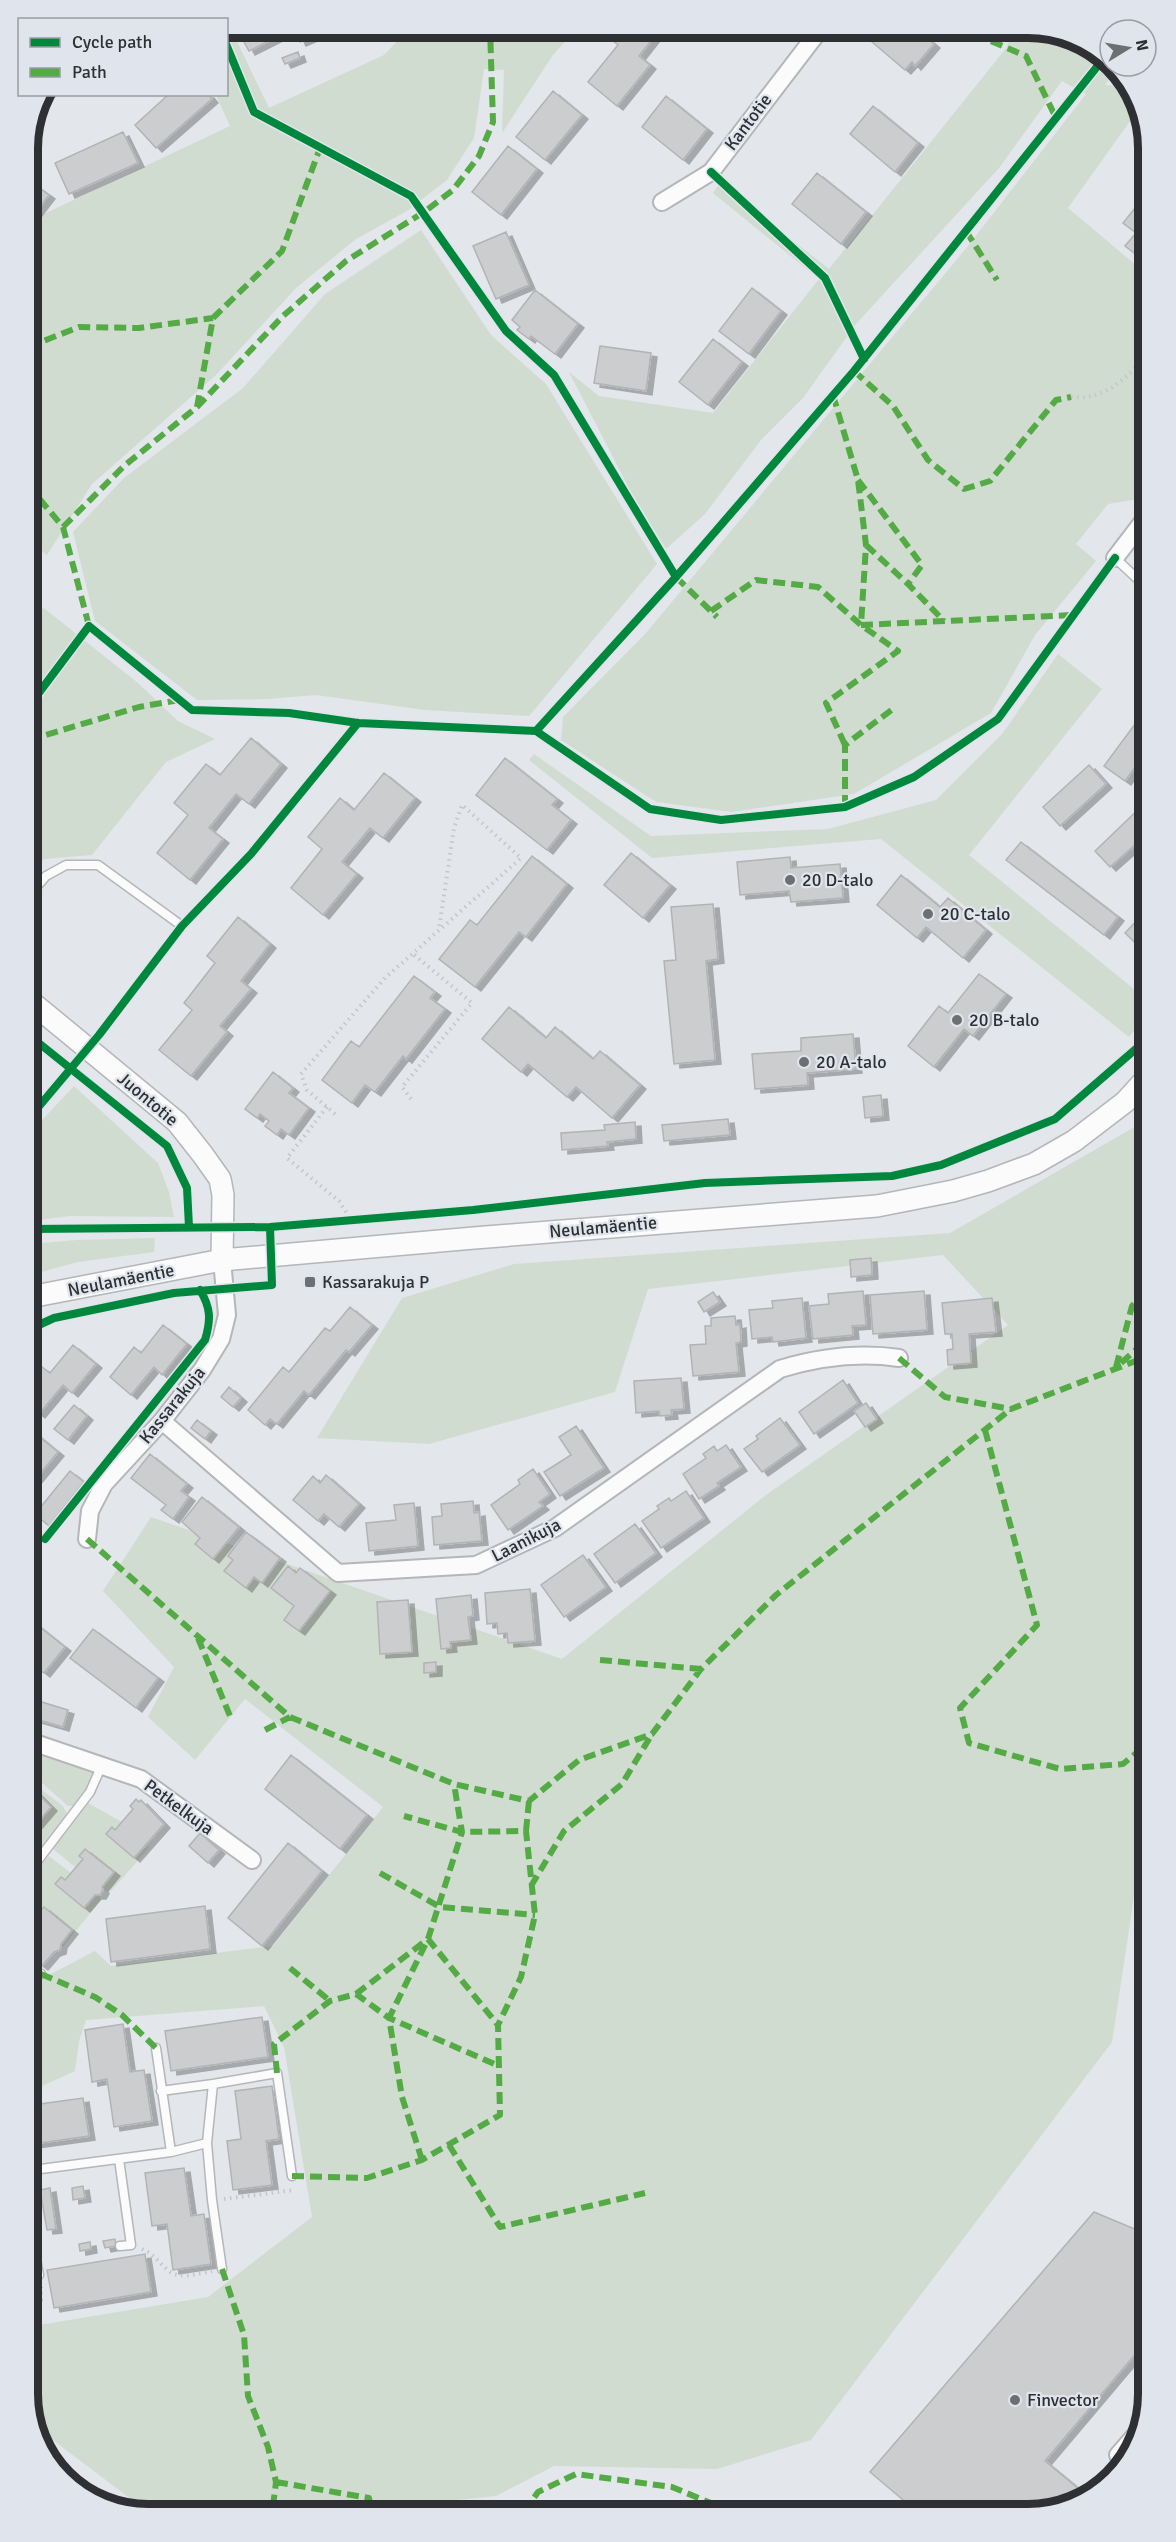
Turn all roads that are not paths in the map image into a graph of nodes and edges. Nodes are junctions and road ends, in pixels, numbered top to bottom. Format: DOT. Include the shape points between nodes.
graph roads {
  1 [pos="814,38"];
  2 [pos="662,202"];
  3 [pos="1138,531"];
  4 [pos="1115,558"];
  5 [pos="1138,579"];
  6 [pos="38,885"];
  7 [pos="182,926"];
  8 [pos="38,1008"];
  9 [pos="1138,1088"];
  10 [pos="222,1260"];
  11 [pos="38,1296"];
  12 [pos="899,1358"];
  13 [pos="162,1421"];
  14 [pos="87,1539"];
  15 [pos="38,1744"];
  16 [pos="101,1767"];
  17 [pos="38,1860"];
  18 [pos="252,1860"];
  19 [pos="156,2048"];
  20 [pos="213,2084"];
  21 [pos="161,2091"];
  22 [pos="207,2143"];
  23 [pos="171,2152"];
  24 [pos="119,2159"];
  25 [pos="38,2169"];
  26 [pos="292,2176"];
  27 [pos="120,2246"];
  28 [pos="222,2269"];
  29 [pos="38,2270"];
  30 [pos="39,2275"];
  31 [pos="1125,2447"];
  32 [pos="1118,2455"];
  1 -- 2 [label="street, Kantotie" via="711,172"];
  3 -- 4 [label="street"];
  4 -- 5 [label="lane"];
  6 -- 7 [label="lane" via="66,865 98,865"];
  8 -- 10 [label="street, Juontotie" via="177,1122 203,1155 220,1179 224,1195"];
  9 -- 10 [label="street, Neulamäentie" via="1074,1141 1034,1164 953,1191 877,1206"];
  10 -- 11 [label="street, Neulamäentie"];
  10 -- 13 [label="street, Kassarakuja" via="227,1315 221,1339"];
  12 -- 13 [label="street, Laanikuja" via="868,1354 802,1362 780,1369 555,1528 476,1565 338,1573"];
  13 -- 14 [label="street, Kassarakuja" via="104,1484 90,1511"];
  15 -- 16 [label="street, Petkelkuja"];
  16 -- 17 [label="lane" via="90,1792"];
  16 -- 18 [label="street, Petkelkuja" via="141,1779"];
  19 -- 21 [label="lane"];
  20 -- 21 [label="lane"];
  20 -- 22 [label="lane"];
  20 -- 26 [label="lane" via="277,2073"];
  21 -- 23 [label="lane"];
  22 -- 23 [label="lane"];
  22 -- 28 [label="lane"];
  23 -- 24 [label="lane"];
  24 -- 25 [label="lane"];
  24 -- 27 [label="lane" via="130,2245"];
  29 -- 30 [label="lane"];
  31 -- 32 [label="street"];
}
